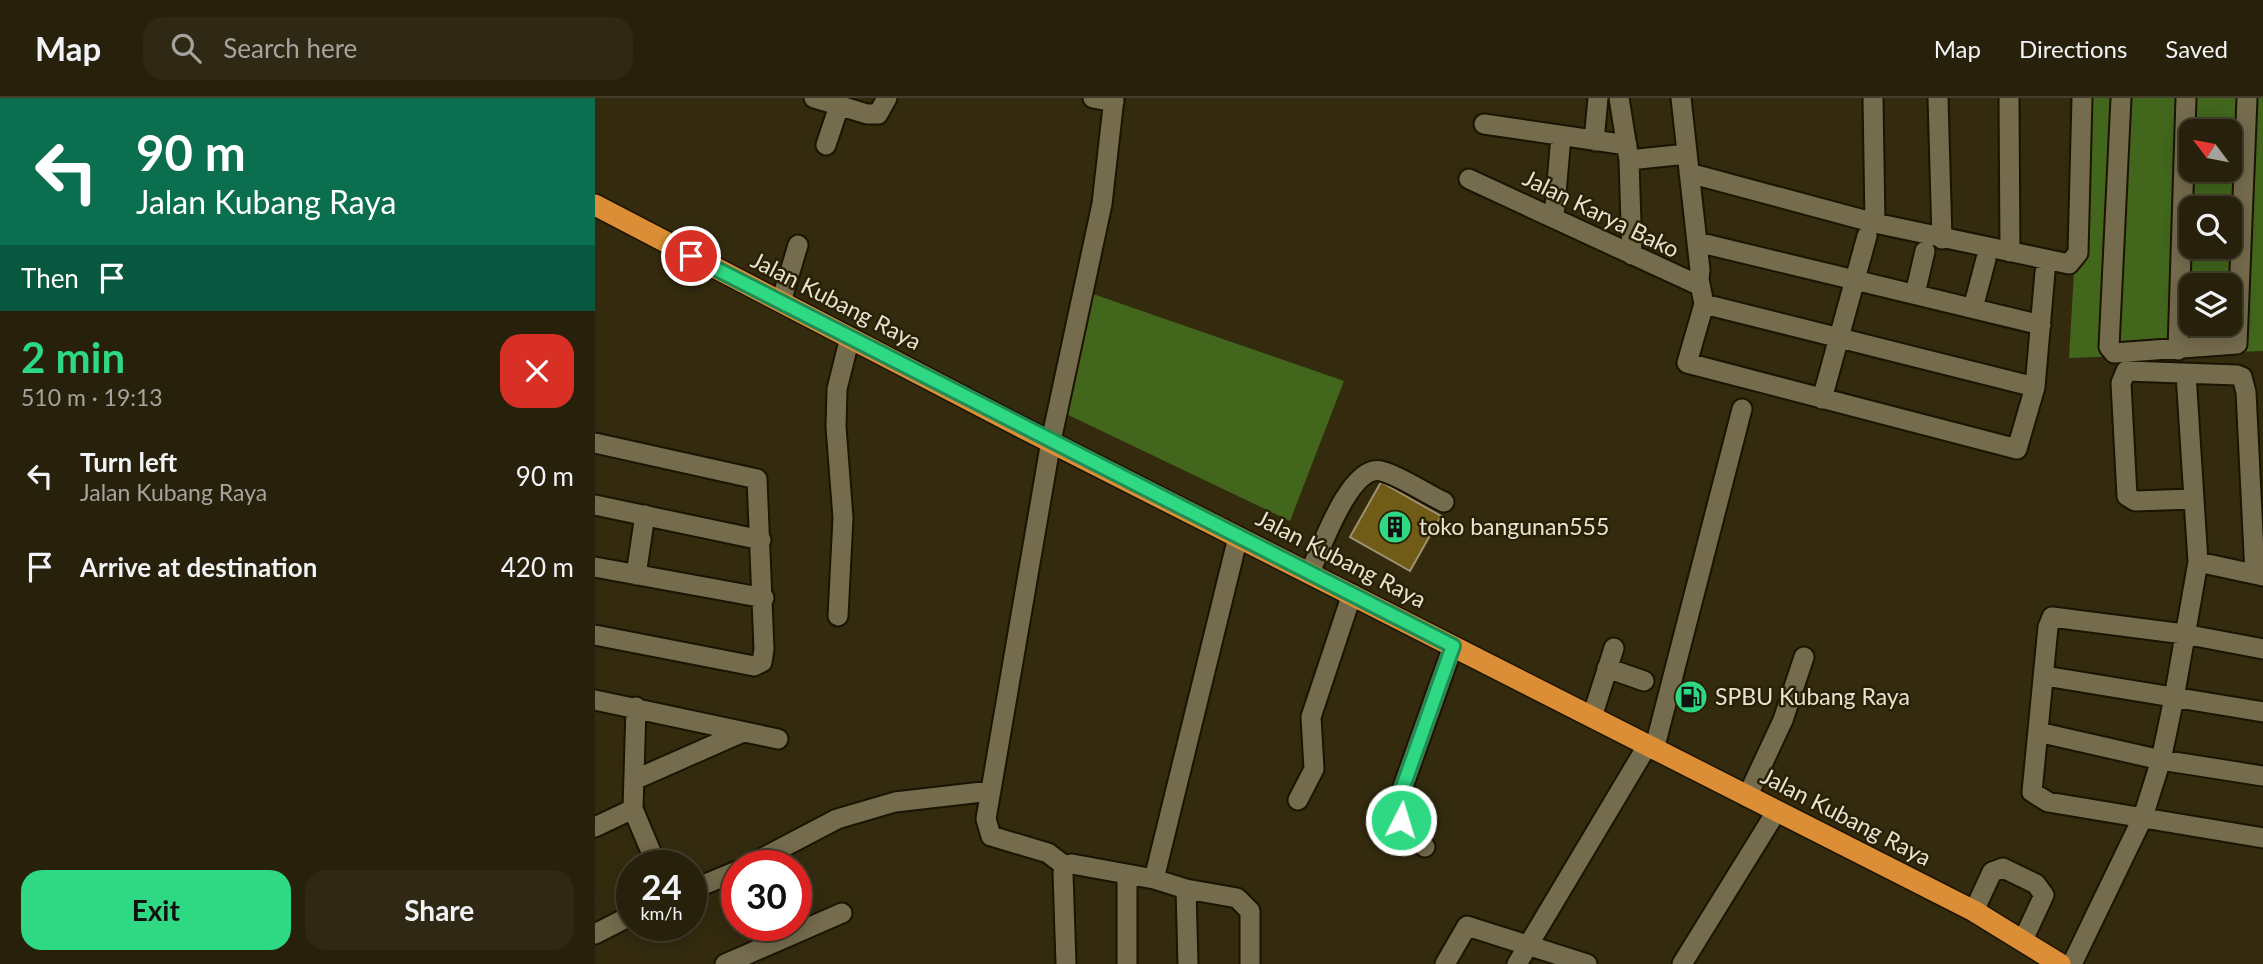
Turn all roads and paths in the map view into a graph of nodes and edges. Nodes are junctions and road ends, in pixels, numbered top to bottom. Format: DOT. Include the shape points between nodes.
graph roads {
  1 [pos="814,98"];
  2 [pos="887,98"];
  3 [pos="1093,98"];
  4 [pos="1598,98"];
  5 [pos="1619,98"];
  6 [pos="1681,98"];
  7 [pos="1873,98"];
  8 [pos="1938,98"];
  9 [pos="2009,98"];
  10 [pos="2082,98"];
  11 [pos="2121,98"];
  12 [pos="2186,98"];
  13 [pos="2247,98"];
  14 [pos="1114,100"];
  15 [pos="839,106"];
  16 [pos="1484,124"];
  17 [pos="1561,136"];
  18 [pos="1594,141"];
  19 [pos="826,145"];
  20 [pos="1628,153"];
  21 [pos="1688,163"];
  22 [pos="1469,179"];
  23 [pos="595,205"];
  24 [pos="1554,217"];
  25 [pos="1871,230"];
  26 [pos="1942,239"];
  27 [pos="1697,242"];
  28 [pos="798,245"];
  29 [pos="1925,251"];
  30 [pos="2010,252"];
  31 [pos="1632,255"];
  32 [pos="1986,259"];
  33 [pos="2045,272"];
  34 [pos="1699,279"];
  35 [pos="1856,280"];
  36 [pos="1915,294"];
  37 [pos="781,302"];
  38 [pos="1704,304"];
  39 [pos="1973,308"];
  40 [pos="2041,325"];
  41 [pos="850,337"];
  42 [pos="1839,339"];
  43 [pos="2178,350"];
  44 [pos="2186,374"];
  45 [pos="2035,387"];
  46 [pos="1822,399"];
  47 [pos="1742,409"];
  48 [pos="1051,441"];
  49 [pos="595,443"];
  50 [pos="2193,499"];
  51 [pos="1444,502"];
  52 [pos="595,505"];
  53 [pos="645,515"];
  54 [pos="1238,537"];
  55 [pos="761,540"];
  56 [pos="2198,562"];
  57 [pos="595,568"];
  58 [pos="1310,572"];
  59 [pos="636,575"];
  60 [pos="2259,575"];
  61 [pos="1352,594"];
  62 [pos="764,598"];
  63 [pos="838,617"];
  64 [pos="2184,634"];
  65 [pos="595,635"];
  66 [pos="1453,646"];
  67 [pos="1614,648"];
  68 [pos="2263,649"];
  69 [pos="1804,657"];
  70 [pos="1607,668"];
  71 [pos="2045,676"];
  72 [pos="1644,681"];
  73 [pos="2174,698"];
  74 [pos="595,700"];
  75 [pos="636,707"];
  76 [pos="2263,712"];
  77 [pos="1592,717"];
  78 [pos="743,732"];
  79 [pos="2038,732"];
  80 [pos="778,739"];
  81 [pos="1651,748"];
  82 [pos="2161,760"];
  83 [pos="2263,776"];
  84 [pos="634,780"];
  85 [pos="991,791"];
  86 [pos="1747,797"];
  87 [pos="1298,800"];
  88 [pos="633,809"];
  89 [pos="1776,812"];
  90 [pos="2143,817"];
  91 [pos="595,827"];
  92 [pos="2263,838"];
  93 [pos="1425,846"];
  94 [pos="650,850"];
  95 [pos="778,850"];
  96 [pos="1065,866"];
  97 [pos="1127,875"];
  98 [pos="1154,879"];
  99 [pos="1186,889"];
  100 [pos="1974,911"];
  101 [pos="842,913"];
  102 [pos="616,923"];
  103 [pos="595,934"];
  104 [pos="2023,940"];
  105 [pos="1528,946"];
  106 [pos="725,964"];
  107 [pos="1066,964"];
  108 [pos="1127,964"];
  109 [pos="1188,964"];
  110 [pos="1250,964"];
  111 [pos="1445,964"];
  112 [pos="1517,964"];
  113 [pos="1587,964"];
  114 [pos="1682,964"];
  115 [pos="2060,964"];
  116 [pos="2072,964"];
  1 -- 15 [label="street"];
  2 -- 15 [label="street" via="878,114"];
  3 -- 14 [label="street"];
  4 -- 18 [label="street"];
  5 -- 20 [label="street"];
  6 -- 21 [label="street, Jalan Karya Bako"];
  7 -- 25 [label="street"];
  8 -- 26 [label="street"];
  9 -- 30 [label="street"];
  10 -- 30 [label="street" via="2077,258 2070,264"];
  11 -- 43 [label="street" via="2109,347 2114,354"];
  12 -- 43 [label="street"];
  13 -- 43 [label="street" via="2238,340 2235,346"];
  14 -- 48 [label="street" via="1101,204"];
  15 -- 19 [label="street"];
  16 -- 17 [label="street"];
  17 -- 18 [label="street"];
  17 -- 24 [label="street"];
  18 -- 20 [label="street"];
  20 -- 21 [label="street"];
  20 -- 31 [label="street"];
  21 -- 25 [label="street"];
  21 -- 27 [label="street, Jalan Karya Bako"];
  22 -- 24 [label="street, Jalan Karya Bako"];
  23 -- 37 [label="highway, Jalan Kubang Raya"];
  24 -- 31 [label="street, Jalan Karya Bako"];
  25 -- 26 [label="street"];
  25 -- 35 [label="street"];
  26 -- 30 [label="street"];
  27 -- 34 [label="street, Jalan Karya Bako"];
  27 -- 35 [label="street"];
  28 -- 37 [label="street"];
  29 -- 36 [label="street"];
  31 -- 34 [label="street, Jalan Karya Bako" via="1685,281"];
  32 -- 39 [label="street"];
  33 -- 40 [label="street"];
  34 -- 38 [label="street"];
  35 -- 36 [label="street"];
  35 -- 42 [label="street"];
  36 -- 39 [label="street"];
  37 -- 41 [label="highway, Jalan Kubang Raya"];
  38 -- 42 [label="street"];
  38 -- 46 [label="street" via="1687,363"];
  39 -- 40 [label="street"];
  40 -- 45 [label="street"];
  41 -- 48 [label="highway, Jalan Kubang Raya"];
  41 -- 63 [label="street" via="837,388 843,518"];
  42 -- 45 [label="street"];
  42 -- 46 [label="street"];
  44 -- 50 [label="street"];
  44 -- 50 [label="street" via="2135,370 2122,376 2125,490 2135,501"];
  44 -- 60 [label="street" via="2237,374 2245,384"];
  45 -- 46 [label="street" via="2017,449"];
  47 -- 81 [label="street"];
  48 -- 54 [label="highway, Jalan Kubang Raya"];
  48 -- 85 [label="street"];
  49 -- 55 [label="street" via="757,479"];
  50 -- 56 [label="street"];
  51 -- 58 [label="street" via="1380,470 1365,473 1350,486"];
  52 -- 53 [label="street"];
  53 -- 55 [label="street"];
  53 -- 59 [label="street"];
  54 -- 58 [label="highway, Jalan Kubang Raya"];
  54 -- 98 [label="street"];
  55 -- 62 [label="street"];
  56 -- 60 [label="street"];
  56 -- 64 [label="street"];
  57 -- 59 [label="street"];
  58 -- 61 [label="highway, Jalan Kubang Raya"];
  59 -- 62 [label="street"];
  61 -- 66 [label="highway, Jalan Kubang Raya"];
  61 -- 87 [label="street" via="1311,717 1314,769"];
  62 -- 65 [label="street" via="764,649 762,662 754,666"];
  64 -- 68 [label="street"];
  64 -- 71 [label="street" via="2052,617"];
  64 -- 73 [label="street"];
  66 -- 77 [label="highway, Jalan Kubang Raya"];
  66 -- 93 [label="street" via="1399,798 1401,820"];
  67 -- 70 [label="street"];
  69 -- 86 [label="street" via="1783,720"];
  70 -- 72 [label="street"];
  70 -- 77 [label="street"];
  71 -- 73 [label="street"];
  71 -- 79 [label="street"];
  73 -- 76 [label="street"];
  73 -- 82 [label="street"];
  74 -- 75 [label="street"];
  75 -- 78 [label="street"];
  75 -- 84 [label="street"];
  77 -- 81 [label="highway, Jalan Kubang Raya"];
  78 -- 80 [label="street"];
  78 -- 84 [label="street"];
  79 -- 82 [label="street"];
  79 -- 90 [label="street" via="2034,797"];
  81 -- 86 [label="highway, Jalan Kubang Raya"];
  81 -- 105 [label="street"];
  82 -- 83 [label="street"];
  82 -- 90 [label="street"];
  84 -- 88 [label="street"];
  85 -- 95 [label="street" via="895,802 837,819"];
  85 -- 96 [label="street" via="986,819 991,836 1048,853"];
  86 -- 89 [label="highway, Jalan Kubang Raya"];
  88 -- 91 [label="street"];
  88 -- 94 [label="street"];
  89 -- 100 [label="highway, Jalan Kubang Raya"];
  89 -- 114 [label="street"];
  90 -- 92 [label="street"];
  90 -- 116 [label="street"];
  96 -- 97 [label="street"];
  96 -- 107 [label="street"];
  97 -- 98 [label="street"];
  97 -- 108 [label="street"];
  98 -- 99 [label="street"];
  99 -- 109 [label="street"];
  99 -- 110 [label="street" via="1237,898 1250,911"];
  100 -- 104 [label="highway, Jalan Kubang Raya"];
  100 -- 104 [label="street" via="1992,872 2003,868 2036,884 2044,895"];
  101 -- 106 [label="street"];
  102 -- 103 [label="street"];
  104 -- 115 [label="highway, Jalan Kubang Raya"];
  105 -- 111 [label="street" via="1467,926"];
  105 -- 112 [label="street"];
  105 -- 113 [label="street"];
}
